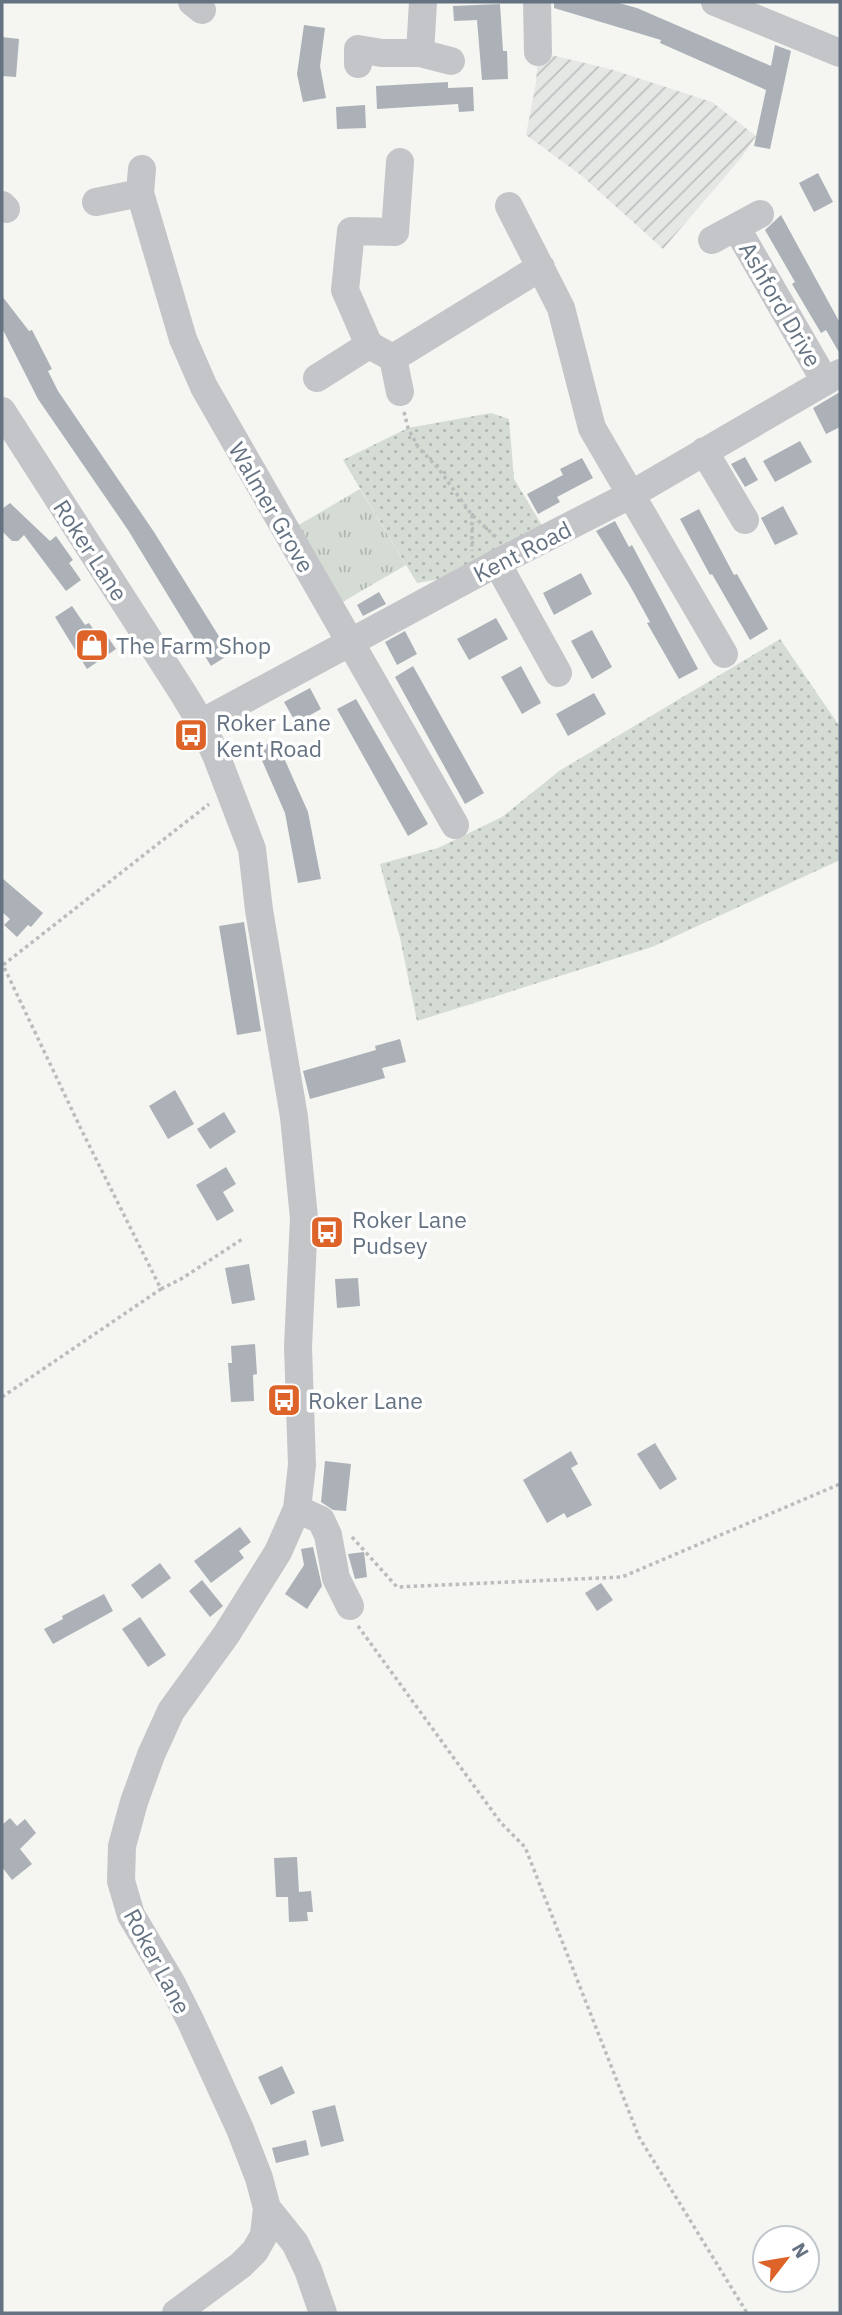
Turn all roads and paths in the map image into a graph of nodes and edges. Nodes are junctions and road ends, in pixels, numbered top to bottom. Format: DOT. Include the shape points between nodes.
graph roads {
  1 [pos="423,2"];
  2 [pos="537,2"];
  3 [pos="715,2"];
  4 [pos="538,52"];
  5 [pos="420,53"];
  6 [pos="840,53"];
  7 [pos="451,61"];
  8 [pos="358,64"];
  9 [pos="400,162"];
  10 [pos="96,202"];
  11 [pos="509,206"];
  12 [pos="736,227"];
  13 [pos="541,267"];
  14 [pos="381,352"];
  15 [pos="833,377"];
  16 [pos="317,378"];
  17 [pos="400,392"];
  18 [pos="2,411"];
  19 [pos="704,451"];
  20 [pos="632,494"];
  21 [pos="472,515"];
  22 [pos="745,520"];
  23 [pos="497,563"];
  24 [pos="348,643"];
  25 [pos="724,654"];
  26 [pos="558,673"];
  27 [pos="201,723"];
  28 [pos="230,788"];
  29 [pos="455,825"];
  30 [pos="3,964"];
  31 [pos="244,1237"];
  32 [pos="161,1289"];
  33 [pos="2,1397"];
  34 [pos="840,1484"];
  35 [pos="297,1509"];
  36 [pos="346,1529"];
  37 [pos="350,1606"];
  38 [pos="267,2208"];
  39 [pos="176,2313"];
  40 [pos="323,2313"];
  41 [pos="747,2313"];
  1 -- 5 [label="street"];
  2 -- 4 [label="street"];
  3 -- 6 [label="street"];
  5 -- 7 [label="street"];
  5 -- 8 [label="street" via="358,50"];
  9 -- 14 [label="street" via="395,232 351,231 345,290"];
  10 -- 24 [label="street, Walmer Grove" via="141,181 183,339 204,387"];
  11 -- 13 [label="street"];
  12 -- 15 [label="street, Ashford Drive"];
  13 -- 14 [label="street"];
  13 -- 20 [label="street" via="561,307 592,428"];
  14 -- 16 [label="street"];
  14 -- 17 [label="street"];
  15 -- 19 [label="street, Kent Road"];
  17 -- 21 [label="path" via="408,428 418,447"];
  18 -- 27 [label="street, Roker Lane"];
  19 -- 20 [label="street, Kent Road"];
  19 -- 22 [label="street"];
  20 -- 23 [label="street, Kent Road"];
  20 -- 25 [label="street"];
  21 -- 23 [label="path"];
  21 -- 23 [label="path" via="471,549"];
  23 -- 24 [label="street, Kent Road"];
  23 -- 26 [label="street"];
  24 -- 27 [label="street, Kent Road"];
  24 -- 29 [label="street, Walmer Grove"];
  27 -- 28 [label="street, Roker Lane"];
  28 -- 30 [label="path"];
  28 -- 35 [label="street, Roker Lane" via="252,849 294,1117 304,1218 298,1347 302,1465"];
  30 -- 32 [label="path"];
  31 -- 32 [label="path"];
  32 -- 33 [label="path"];
  34 -- 36 [label="path" via="622,1577 397,1587"];
  35 -- 37 [label="street" via="321,1520 336,1578"];
  35 -- 38 [label="street, Roker Lane" via="278,1552 171,1711 151,1755 122,1846 121,1881 131,1915 191,2022 240,2129"];
  37 -- 41 [label="path" via="355,1622 502,1824 525,1847 639,2137"];
  38 -- 39 [label="street, Roker Lane" via="264,2235 255,2251"];
  38 -- 40 [label="street" via="295,2243"];
}
